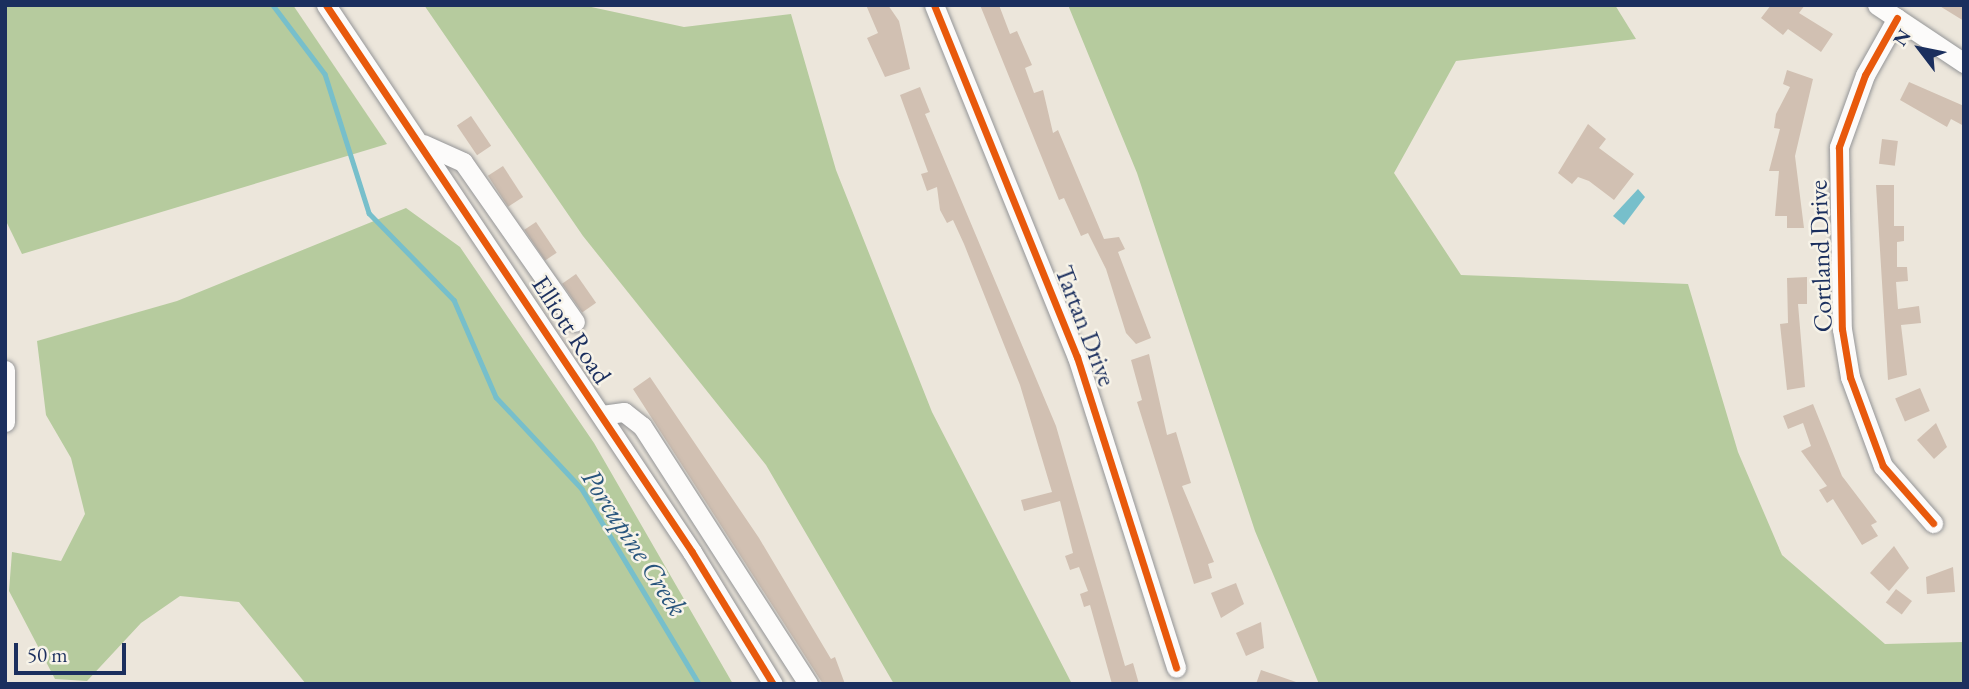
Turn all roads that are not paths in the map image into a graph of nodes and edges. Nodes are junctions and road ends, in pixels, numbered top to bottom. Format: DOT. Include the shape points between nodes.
graph roads {
  1 [pos="326,5"];
  2 [pos="934,5"];
  3 [pos="1877,5"];
  4 [pos="1897,18"];
  5 [pos="1964,63"];
  6 [pos="423,144"];
  7 [pos="575,322"];
  8 [pos="5,370"];
  9 [pos="602,415"];
  10 [pos="5,422"];
  11 [pos="1933,523"];
  12 [pos="1176,668"];
  13 [pos="773,684"];
  14 [pos="808,684"];
  1 -- 6 [label="street, Elliott Road"];
  2 -- 12 [label="street, Tartan Drive" via="1077,357"];
  3 -- 4 [label="street"];
  4 -- 5 [label="street"];
  4 -- 11 [label="street, Cortland Drive" via="1865,75 1839,147 1842,329 1850,377 1883,466"];
  6 -- 7 [label="street" via="463,162"];
  6 -- 9 [label="street, Elliott Road"];
  8 -- 10 [label="street"];
  9 -- 13 [label="street, Elliott Road"];
  9 -- 14 [label="street" via="624,412 642,426"];
}
